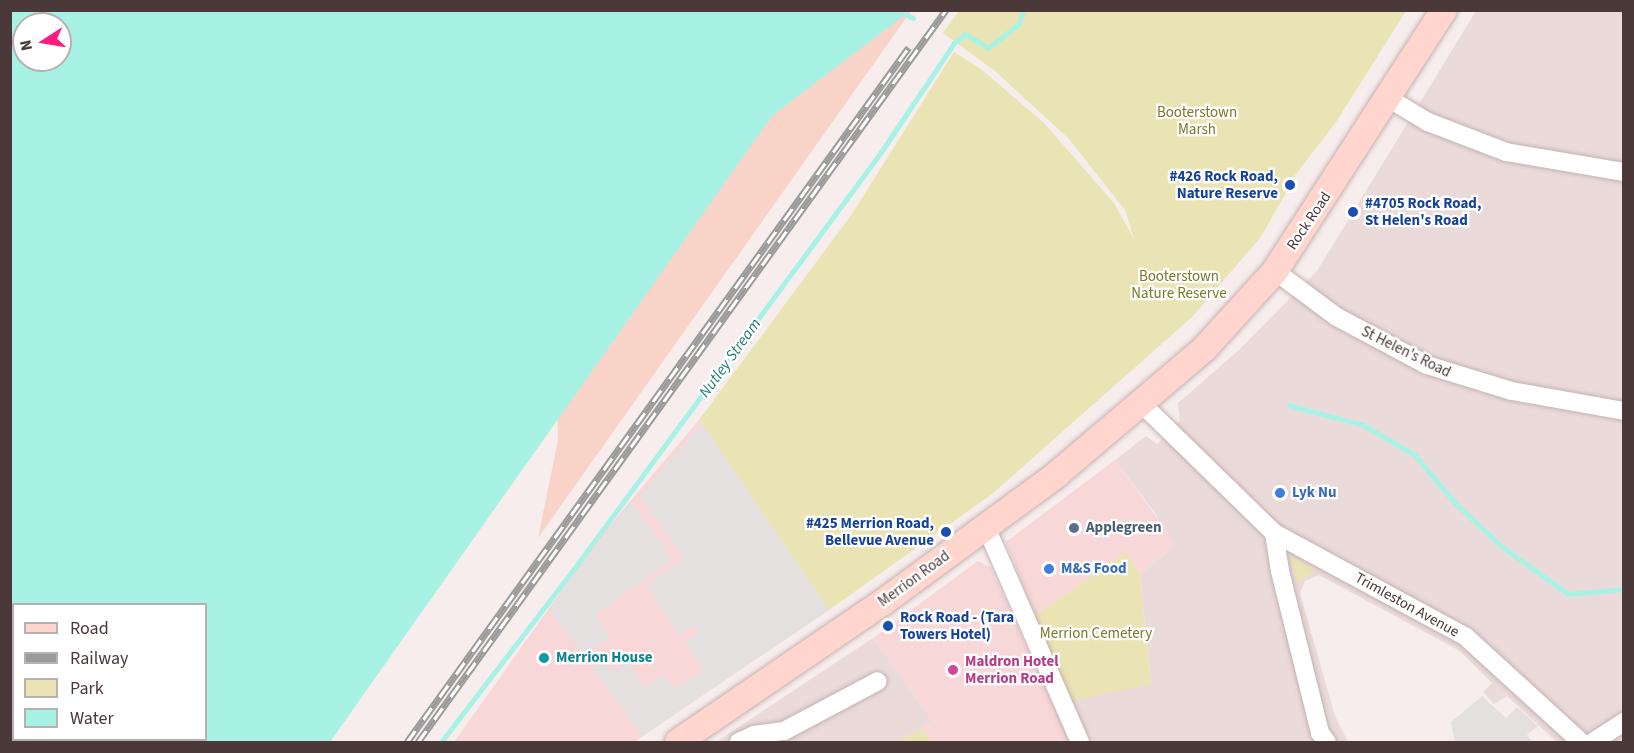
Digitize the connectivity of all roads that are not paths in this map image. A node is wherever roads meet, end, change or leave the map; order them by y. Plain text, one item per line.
1 (1444, 10) edge
2 (1388, 98) junction
3 (1623, 172) edge
4 (1275, 271) junction
5 (1142, 404) junction
6 (1623, 411) edge
7 (986, 526) junction
8 (1274, 533) junction
9 (878, 681) dead end
10 (1623, 722) edge
11 (678, 742) edge
12 (740, 742) edge
13 (1080, 742) edge
14 (1327, 742) edge
15 (1581, 742) edge
16 (1593, 742) edge

1 - 2 main road, Rock Road
2 - 3 street
2 - 4 main road, Rock Road
4 - 5 main road, Rock Road
4 - 6 street, St Helen's Road
5 - 7 main road, Merrion Road
5 - 8 street, Trimleston Avenue
7 - 11 main road, Merrion Road
7 - 13 street
8 - 14 street
8 - 15 street, Trimleston Avenue
9 - 12 street
10 - 16 street

